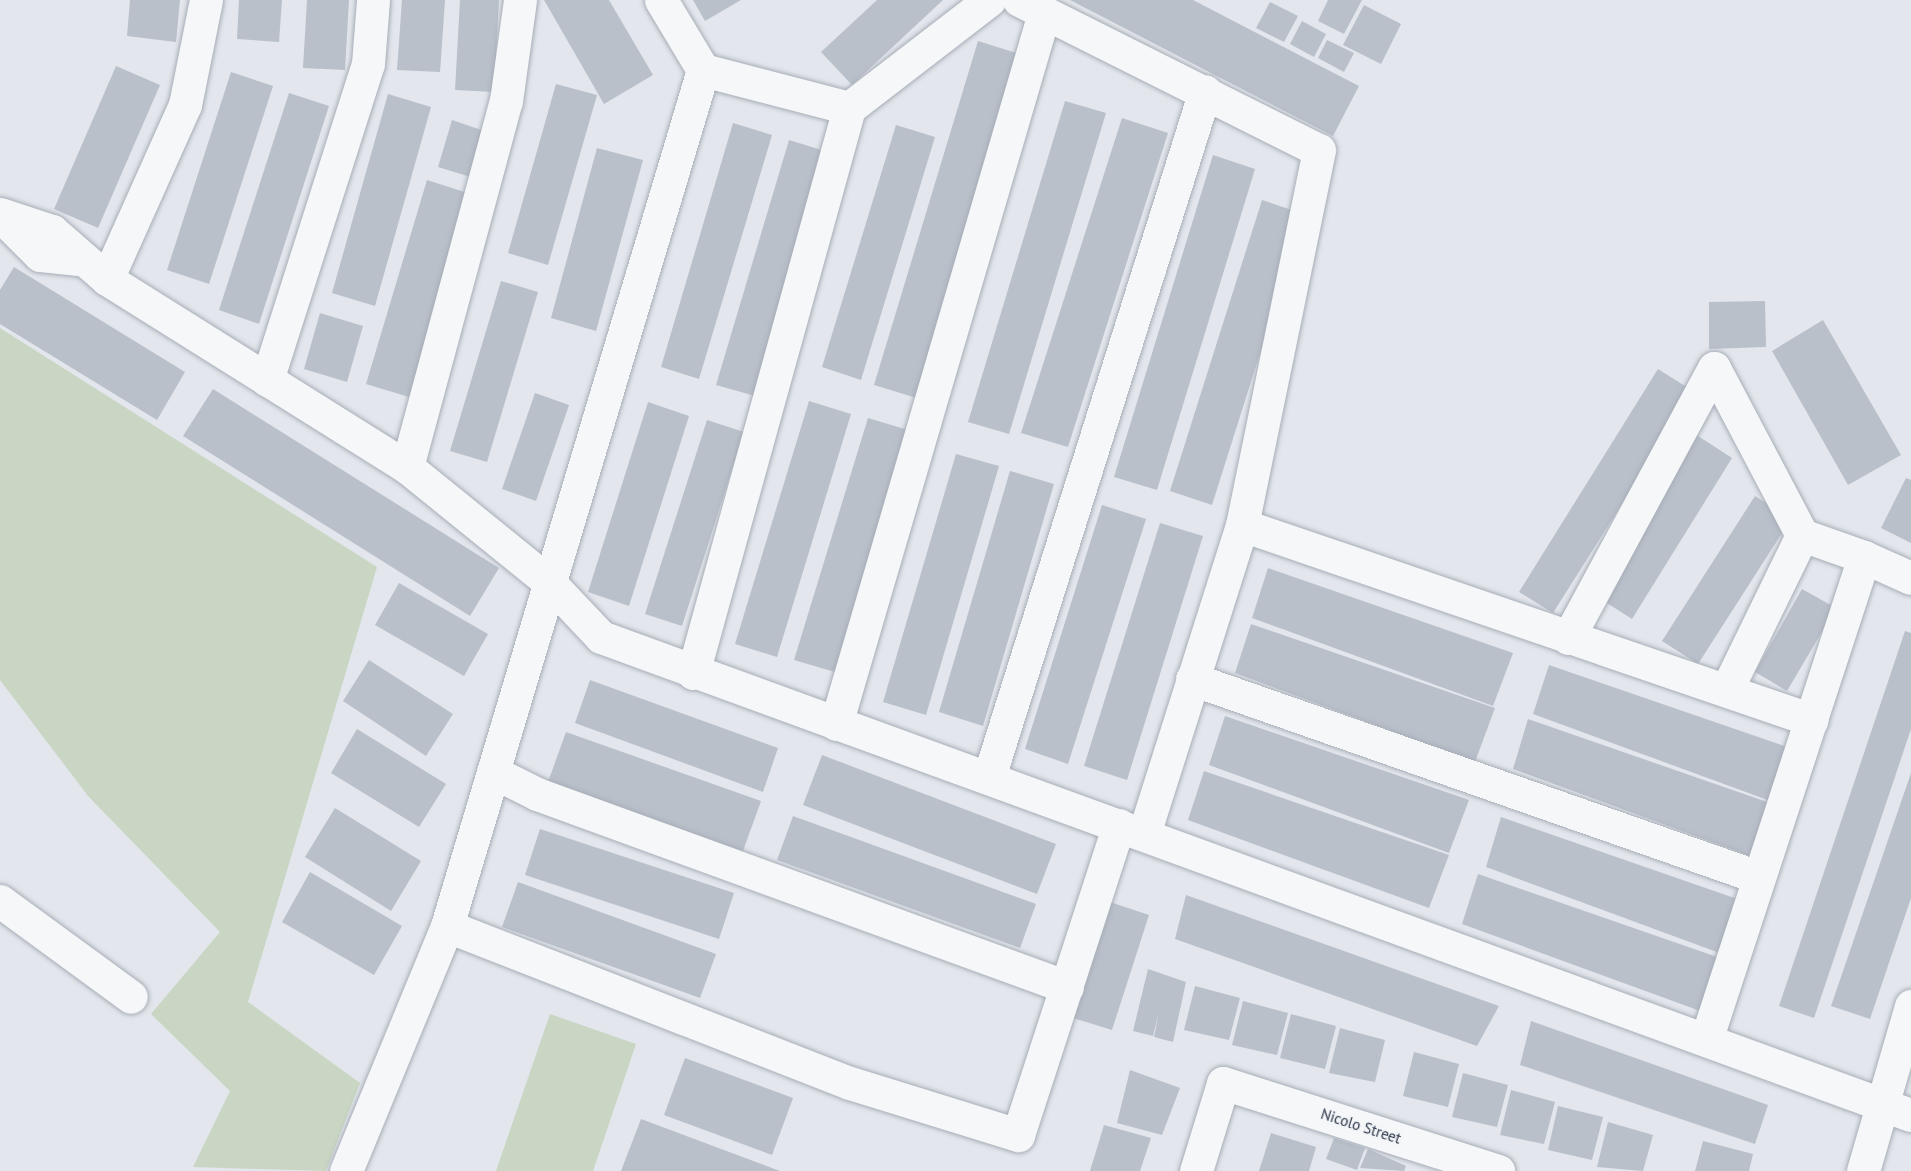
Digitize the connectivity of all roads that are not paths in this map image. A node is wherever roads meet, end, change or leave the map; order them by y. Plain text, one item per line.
1 (206, 0) edge
2 (373, 0) edge
3 (520, 0) edge
4 (661, 0) edge
5 (989, 0) edge
6 (1032, 7) edge
7 (703, 70) junction
8 (1206, 91) junction
9 (849, 108) junction
10 (0, 214) edge
11 (107, 279) junction
12 (267, 380) junction
13 (407, 467) junction
14 (1242, 525) junction
15 (1802, 535) junction
16 (1864, 557) junction
17 (1911, 578) edge
18 (549, 581) junction
19 (1568, 638) junction
20 (693, 673) junction
21 (1192, 679) junction
22 (1727, 689) junction
23 (1812, 720) junction
24 (836, 724) junction
25 (493, 772) junction
26 (989, 777) junction
27 (1132, 829) junction
28 (1758, 877) junction
29 (0, 901) edge
30 (447, 926) junction
31 (1067, 987) junction
32 (131, 997) dead end
33 (1911, 1006) edge
34 (1706, 1040) junction
35 (1899, 1110) edge
36 (1432, 1160) edge
37 (346, 1171) edge
38 (1196, 1171) edge
39 (1498, 1171) edge
40 (1863, 1171) edge

1 - 11 street
2 - 12 street
3 - 13 street
4 - 7 street
5 - 9 street
6 - 8 street
6 - 24 street
7 - 9 street
7 - 18 street
8 - 14 street
8 - 26 street
9 - 20 street
10 - 11 street
11 - 12 street
12 - 13 street
13 - 18 street
14 - 19 street
14 - 21 street
15 - 16 street
15 - 19 street
15 - 22 street
16 - 17 street
16 - 23 street
18 - 20 street
18 - 25 street
19 - 22 street
20 - 24 street
21 - 27 street
21 - 28 street
22 - 23 street
23 - 28 street
24 - 26 street
25 - 30 street
25 - 31 street
26 - 27 street
27 - 31 street
27 - 34 street
28 - 34 street
29 - 32 street
30 - 31 street
30 - 37 street
33 - 35 street
34 - 35 street
35 - 40 street
36 - 38 street, Nicolo Street
36 - 39 street, Nicolo Street

